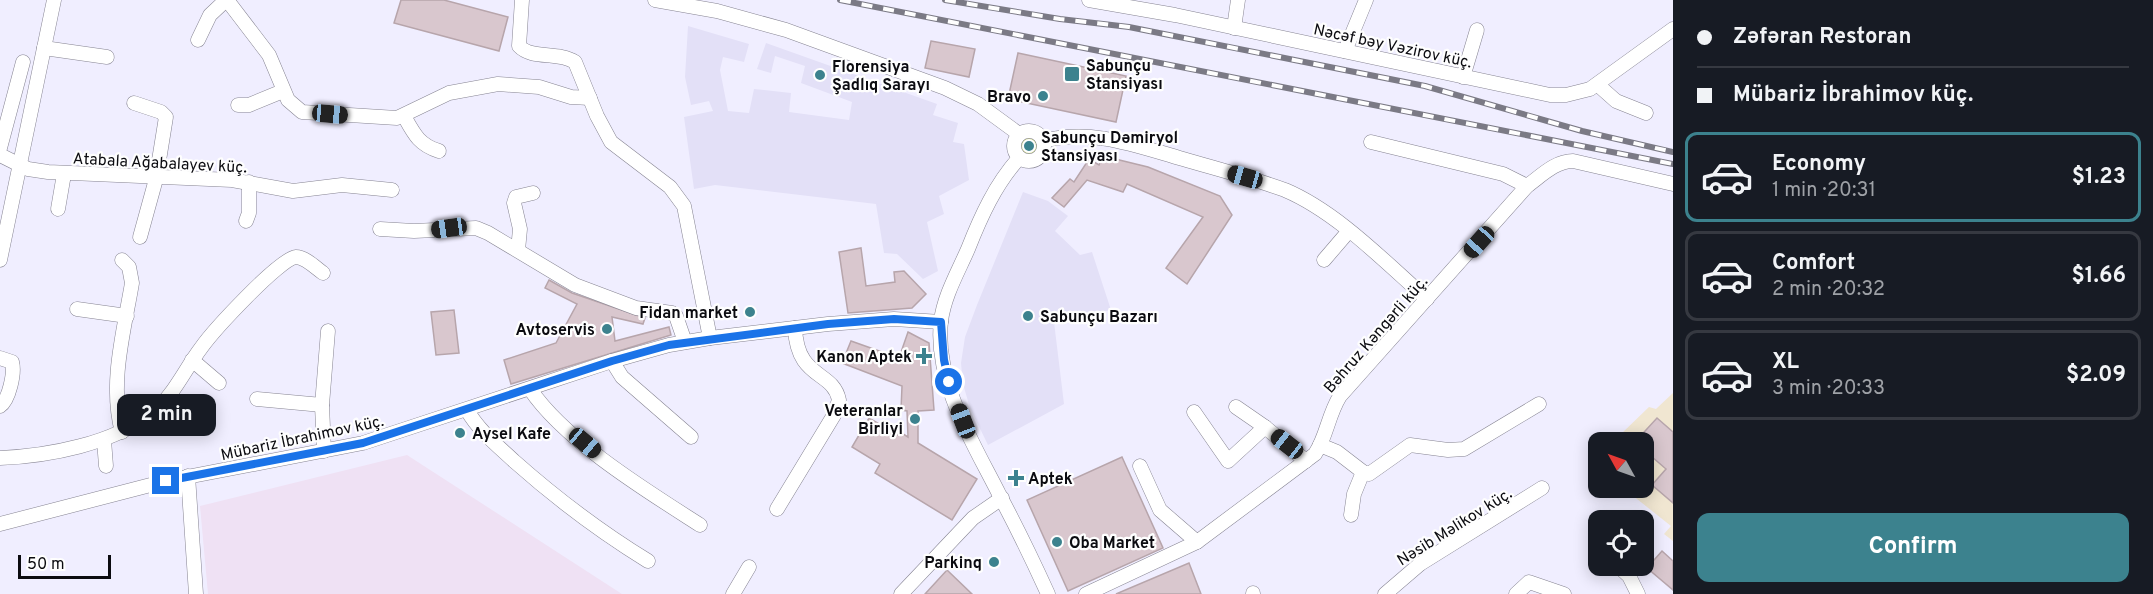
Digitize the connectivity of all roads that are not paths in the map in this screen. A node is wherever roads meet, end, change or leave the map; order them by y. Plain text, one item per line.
1 (54, 0) edge
2 (227, 0) edge
3 (522, 0) edge
4 (655, 0) edge
5 (1089, 0) edge
6 (1238, 0) edge
7 (1366, 0) edge
8 (1127, 3) edge
9 (1234, 28) junction
10 (1477, 30) dead end
11 (1672, 31) edge
12 (198, 40) dead end
13 (44, 48) junction
14 (1345, 51) junction
15 (107, 57) dead end
16 (23, 62) dead end
17 (1463, 77) junction
18 (1598, 84) junction
19 (283, 91) junction
20 (590, 98) junction
21 (134, 103) dead end
22 (238, 105) dead end
23 (1646, 114) dead end
24 (404, 116) junction
25 (1019, 134) junction
26 (1, 141) edge
27 (1043, 141) junction
28 (1371, 142) dead end
29 (439, 151) dead end
30 (0, 155) edge
31 (1018, 158) junction
32 (18, 165) junction
33 (64, 174) junction
34 (156, 179) junction
35 (249, 182) junction
36 (1673, 184) edge
37 (1527, 186) junction
38 (392, 190) dead end
39 (533, 193) dead end
40 (58, 209) dead end
41 (246, 221) dead end
42 (380, 229) dead end
43 (1348, 232) junction
44 (140, 237) dead end
45 (518, 250) junction
46 (0, 260) edge
47 (122, 260) dead end
48 (1324, 260) dead end
49 (323, 273) dead end
50 (1427, 299) junction
51 (77, 309) dead end
52 (127, 316) junction
53 (941, 322) junction
54 (795, 328) junction
55 (328, 331) dead end
56 (710, 338) junction
57 (685, 342) junction
58 (0, 358) edge
59 (192, 360) junction
60 (612, 361) junction
61 (219, 383) dead end
62 (531, 389) junction
63 (257, 399) dead end
64 (1539, 404) dead end
65 (322, 405) junction
66 (0, 406) edge
67 (1236, 407) dead end
68 (467, 410) junction
69 (1194, 412) dead end
70 (1265, 427) junction
71 (122, 432) junction
72 (691, 437) dead end
73 (104, 440) junction
74 (1320, 446) junction
75 (324, 451) junction
76 (0, 458) edge
77 (1306, 461) junction
78 (1140, 465) dead end
79 (106, 466) dead end
80 (1363, 472) junction
81 (188, 476) junction
82 (1542, 488) dead end
83 (1002, 498) junction
84 (777, 509) dead end
85 (1351, 515) dead end
86 (0, 524) edge
87 (700, 525) dead end
88 (1197, 542) junction
89 (648, 561) dead end
90 (749, 567) dead end
91 (1629, 576) edge
92 (196, 594) edge
93 (733, 594) edge
94 (901, 594) edge
95 (1048, 594) edge
96 (1086, 594) edge
97 (1385, 594) edge
98 (1516, 594) edge
99 (1564, 594) edge
100 (1638, 594) edge

1 - 13 street
2 - 12 street
2 - 19 street
3 - 20 street
4 - 25 street
5 - 8 street, Nəcəf bəy Vəzirov küç.
6 - 9 street
7 - 14 street
8 - 9 street, Nəcəf bəy Vəzirov küç.
9 - 14 street, Nəcəf bəy Vəzirov küç.
10 - 17 street
11 - 18 street, Nəcəf bəy Vəzirov küç.
13 - 15 street
13 - 32 street
14 - 17 street, Nəcəf bəy Vəzirov küç.
16 - 26 street
17 - 18 street, Nəcəf bəy Vəzirov küç.
18 - 23 street
19 - 22 street
19 - 24 street
20 - 24 street
20 - 56 street
21 - 34 street
24 - 29 street
25 - 27 street
25 - 31 street
27 - 31 street
27 - 43 street
28 - 37 street
30 - 32 street, Atabala Ağabalayev küç.
31 - 53 street
32 - 33 street, Atabala Ağabalayev küç.
32 - 46 street
33 - 34 street, Atabala Ağabalayev küç.
33 - 40 street
34 - 35 street, Atabala Ağabalayev küç.
34 - 44 street
35 - 38 street, Atabala Ağabalayev küç.
35 - 41 street
36 - 37 street, Bəhruz Kəngərli küç.
37 - 50 street, Bəhruz Kəngərli küç.
39 - 45 street
42 - 45 street
43 - 48 street
43 - 50 street
45 - 57 street
47 - 52 street
49 - 59 street
50 - 74 street, Bəhruz Kəngərli küç.
51 - 52 street
52 - 71 street
53 - 54 street, Mübariz İbrahimov küç.
53 - 83 street
54 - 56 street, Mübariz İbrahimov küç.
54 - 84 street
55 - 65 street
56 - 57 street, Mübariz İbrahimov küç.
57 - 60 street, Mübariz İbrahimov küç.
58 - 66 street
59 - 61 street
59 - 71 street
60 - 62 street, Mübariz İbrahimov küç.
60 - 72 street
62 - 68 street, Mübariz İbrahimov küç.
62 - 87 street
63 - 65 street
64 - 80 street
65 - 75 street
67 - 70 street
68 - 75 street, Mübariz İbrahimov küç.
68 - 89 street
69 - 70 street
70 - 77 street
71 - 73 street
73 - 76 street
73 - 79 street
74 - 77 street, Bəhruz Kəngərli küç.
74 - 80 street
75 - 81 street, Mübariz İbrahimov küç.
77 - 88 street, Bəhruz Kəngərli küç.
78 - 88 street
80 - 85 street
81 - 86 street, Mübariz İbrahimov küç.
81 - 92 street
82 - 97 street, Nəsib Məlikov küç.
83 - 94 street
83 - 95 street
88 - 96 street, Bəhruz Kəngərli küç.
90 - 93 street
91 - 100 street
98 - 99 street

